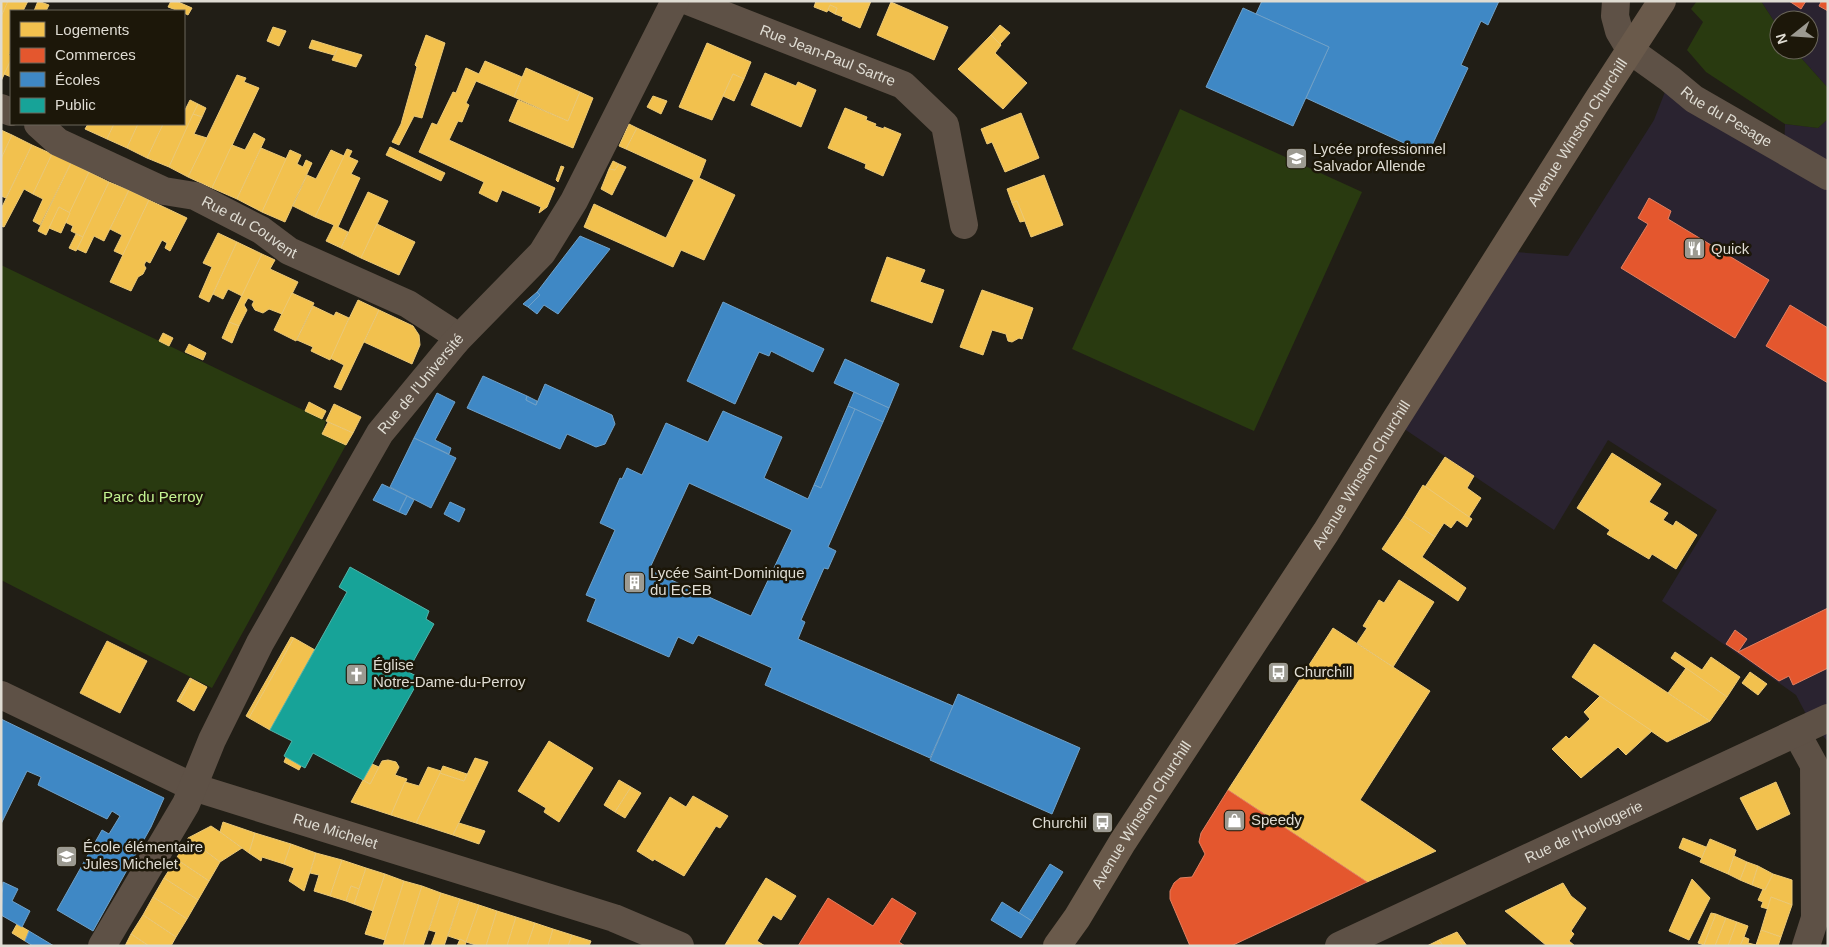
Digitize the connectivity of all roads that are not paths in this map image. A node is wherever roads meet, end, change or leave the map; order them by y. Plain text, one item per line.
1 (675, 1) edge
2 (688, 1) edge
3 (1616, 1) edge
4 (1662, 1) edge
5 (1631, 51) junction
6 (39, 125) edge
7 (1828, 176) edge
8 (964, 225) dead end
9 (456, 341) junction
10 (1314, 550) junction
11 (1, 695) edge
12 (1828, 718) edge
13 (1797, 734) junction
14 (193, 788) junction
15 (102, 946) edge
16 (680, 946) edge
17 (1037, 946) edge
18 (1057, 946) edge
19 (1338, 946) edge
20 (1806, 946) edge

1 - 9 street, Rue de l'Université
2 - 8 street, Rue Jean-Paul Sartre
3 - 5 street
4 - 5 main road, Avenue Winston Churchill
5 - 7 street, Rue du Pesage
5 - 10 main road, Avenue Winston Churchill
6 - 9 street, Rue du Couvent
9 - 14 street, Rue de l'Université
10 - 17 main road
10 - 18 main road, Avenue Winston Churchill
11 - 14 street, Rue Michelet
12 - 13 street, Rue de l'Horlogerie
13 - 19 street, Rue de l'Horlogerie
13 - 20 street
14 - 15 street, Rue de l'Université
14 - 16 street, Rue Michelet

